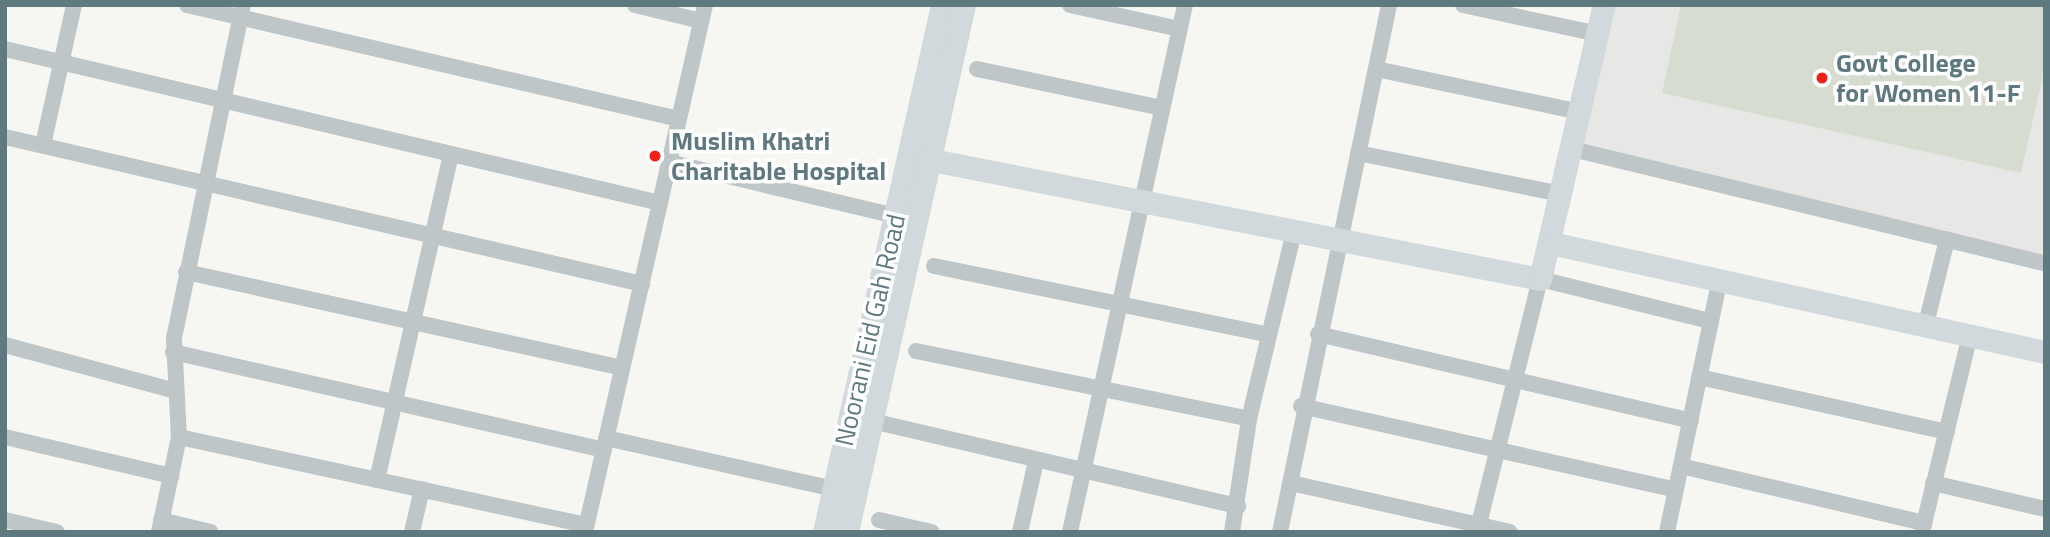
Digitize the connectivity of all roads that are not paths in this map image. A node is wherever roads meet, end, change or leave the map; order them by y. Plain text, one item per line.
1 (74, 5) edge
2 (187, 5) edge
3 (635, 5) edge
4 (942, 5) edge
5 (964, 5) edge
6 (1070, 5) edge
7 (1185, 5) edge
8 (1389, 5) edge
9 (1463, 5) edge
10 (1604, 5) edge
11 (242, 12) edge
12 (703, 13) edge
13 (1180, 29) junction
14 (1598, 34) junction
15 (5, 49) edge
16 (61, 62) junction
17 (977, 69) dead end
18 (1376, 69) junction
19 (221, 100) junction
20 (1162, 108) junction
21 (1580, 112) junction
22 (679, 120) junction
23 (5, 137) edge
24 (43, 145) junction
25 (1572, 149) junction
26 (1358, 153) junction
27 (451, 154) junction
28 (920, 157) junction
29 (669, 162) junction
30 (202, 180) junction
31 (1562, 194) junction
32 (1142, 201) junction
33 (660, 203) junction
34 (895, 216) junction
35 (1294, 232) junction
36 (431, 234) junction
37 (1947, 240) junction
38 (1339, 242) junction
39 (1551, 243) junction
40 (2045, 263) edge
41 (934, 266) dead end
42 (186, 272) junction
43 (1720, 278) junction
44 (1540, 279) junction
45 (642, 284) junction
46 (1120, 304) junction
47 (1710, 321) junction
48 (413, 322) junction
49 (1926, 324) junction
50 (1318, 334) junction
51 (1269, 335) junction
52 (1970, 335) junction
53 (5, 345) edge
54 (916, 351) dead end
55 (173, 352) junction
56 (2045, 352) edge
57 (622, 368) junction
58 (1699, 377) junction
59 (1517, 380) junction
60 (1101, 389) junction
61 (172, 390) junction
62 (396, 402) junction
63 (1301, 406) junction
64 (1249, 419) junction
65 (872, 421) junction
66 (1691, 421) junction
67 (1947, 432) junction
68 (5, 437) edge
69 (179, 438) junction
70 (605, 444) junction
71 (1499, 451) junction
72 (1037, 461) junction
73 (1681, 466) junction
74 (1083, 472) junction
75 (171, 476) junction
76 (377, 480) junction
77 (1933, 482) junction
78 (1290, 483) junction
79 (422, 489) junction
80 (834, 489) junction
81 (1676, 490) junction
82 (1238, 506) junction
83 (2045, 509) edge
84 (5, 520) edge
85 (879, 520) dead end
86 (160, 526) edge
87 (1923, 527) edge
88 (586, 528) edge
89 (1478, 529) edge
90 (57, 532) edge
91 (211, 532) edge
92 (412, 532) edge
93 (824, 532) edge
94 (847, 532) edge
95 (932, 532) edge
96 (1020, 532) edge
97 (1070, 532) edge
98 (1232, 532) edge
99 (1280, 532) edge
100 (1510, 532) edge
101 (1667, 532) edge

1 - 16 street
2 - 11 street
3 - 12 street
4 - 28 street, Noorani Eid Gah Road
5 - 28 street, Noorani Eid Gah Road
6 - 13 street
7 - 13 street
8 - 18 street
9 - 14 street
10 - 14 street
11 - 19 street
11 - 22 street
12 - 22 street
13 - 20 street
14 - 21 street
15 - 16 street
16 - 19 street
16 - 24 street
17 - 20 street
18 - 21 street
18 - 26 street
19 - 27 street
19 - 30 street
20 - 32 street
21 - 25 street
22 - 29 street
23 - 24 street
24 - 30 street
25 - 31 street
25 - 37 street
26 - 31 street
26 - 38 street
27 - 33 street
27 - 36 street
28 - 32 street
28 - 34 street, Noorani Eid Gah Road
28 - 65 street, Noorani Eid Gah Road
29 - 33 street
29 - 34 street
30 - 36 street
30 - 42 street
31 - 39 street
32 - 35 street
32 - 46 street
33 - 45 street
34 - 80 street, Noorani Eid Gah Road
35 - 38 street
35 - 51 street
36 - 45 street
36 - 48 street
37 - 40 street
37 - 49 street
38 - 44 street
38 - 50 street
39 - 43 street
39 - 44 street
41 - 46 street
42 - 48 street
42 - 55 street
43 - 47 street
43 - 49 street
44 - 47 street
44 - 59 street
45 - 57 street
46 - 51 street
46 - 60 street
47 - 58 street
48 - 57 street
48 - 62 street
49 - 52 street
50 - 59 street
50 - 63 street
51 - 64 street
52 - 56 street
52 - 67 street
53 - 61 street
54 - 60 street
55 - 61 street
55 - 62 street
57 - 70 street
58 - 66 street
58 - 67 street
59 - 66 street
59 - 71 street
60 - 64 street
60 - 74 street
61 - 69 street
62 - 70 street
62 - 76 street
63 - 71 street
63 - 78 street
64 - 82 street
65 - 72 street
65 - 94 street, Noorani Eid Gah Road
66 - 73 street
67 - 77 street
68 - 75 street
69 - 75 street
69 - 76 street
70 - 80 street
70 - 88 street
71 - 81 street
71 - 89 street
72 - 74 street
72 - 96 street
73 - 81 street
73 - 87 street
74 - 82 street
74 - 97 street
75 - 86 street
76 - 79 street
77 - 83 street
77 - 87 street
78 - 89 street
78 - 99 street
79 - 88 street
79 - 92 street
80 - 93 street, Noorani Eid Gah Road
81 - 101 street
82 - 98 street
84 - 90 street
85 - 95 street
86 - 91 street
89 - 100 street

